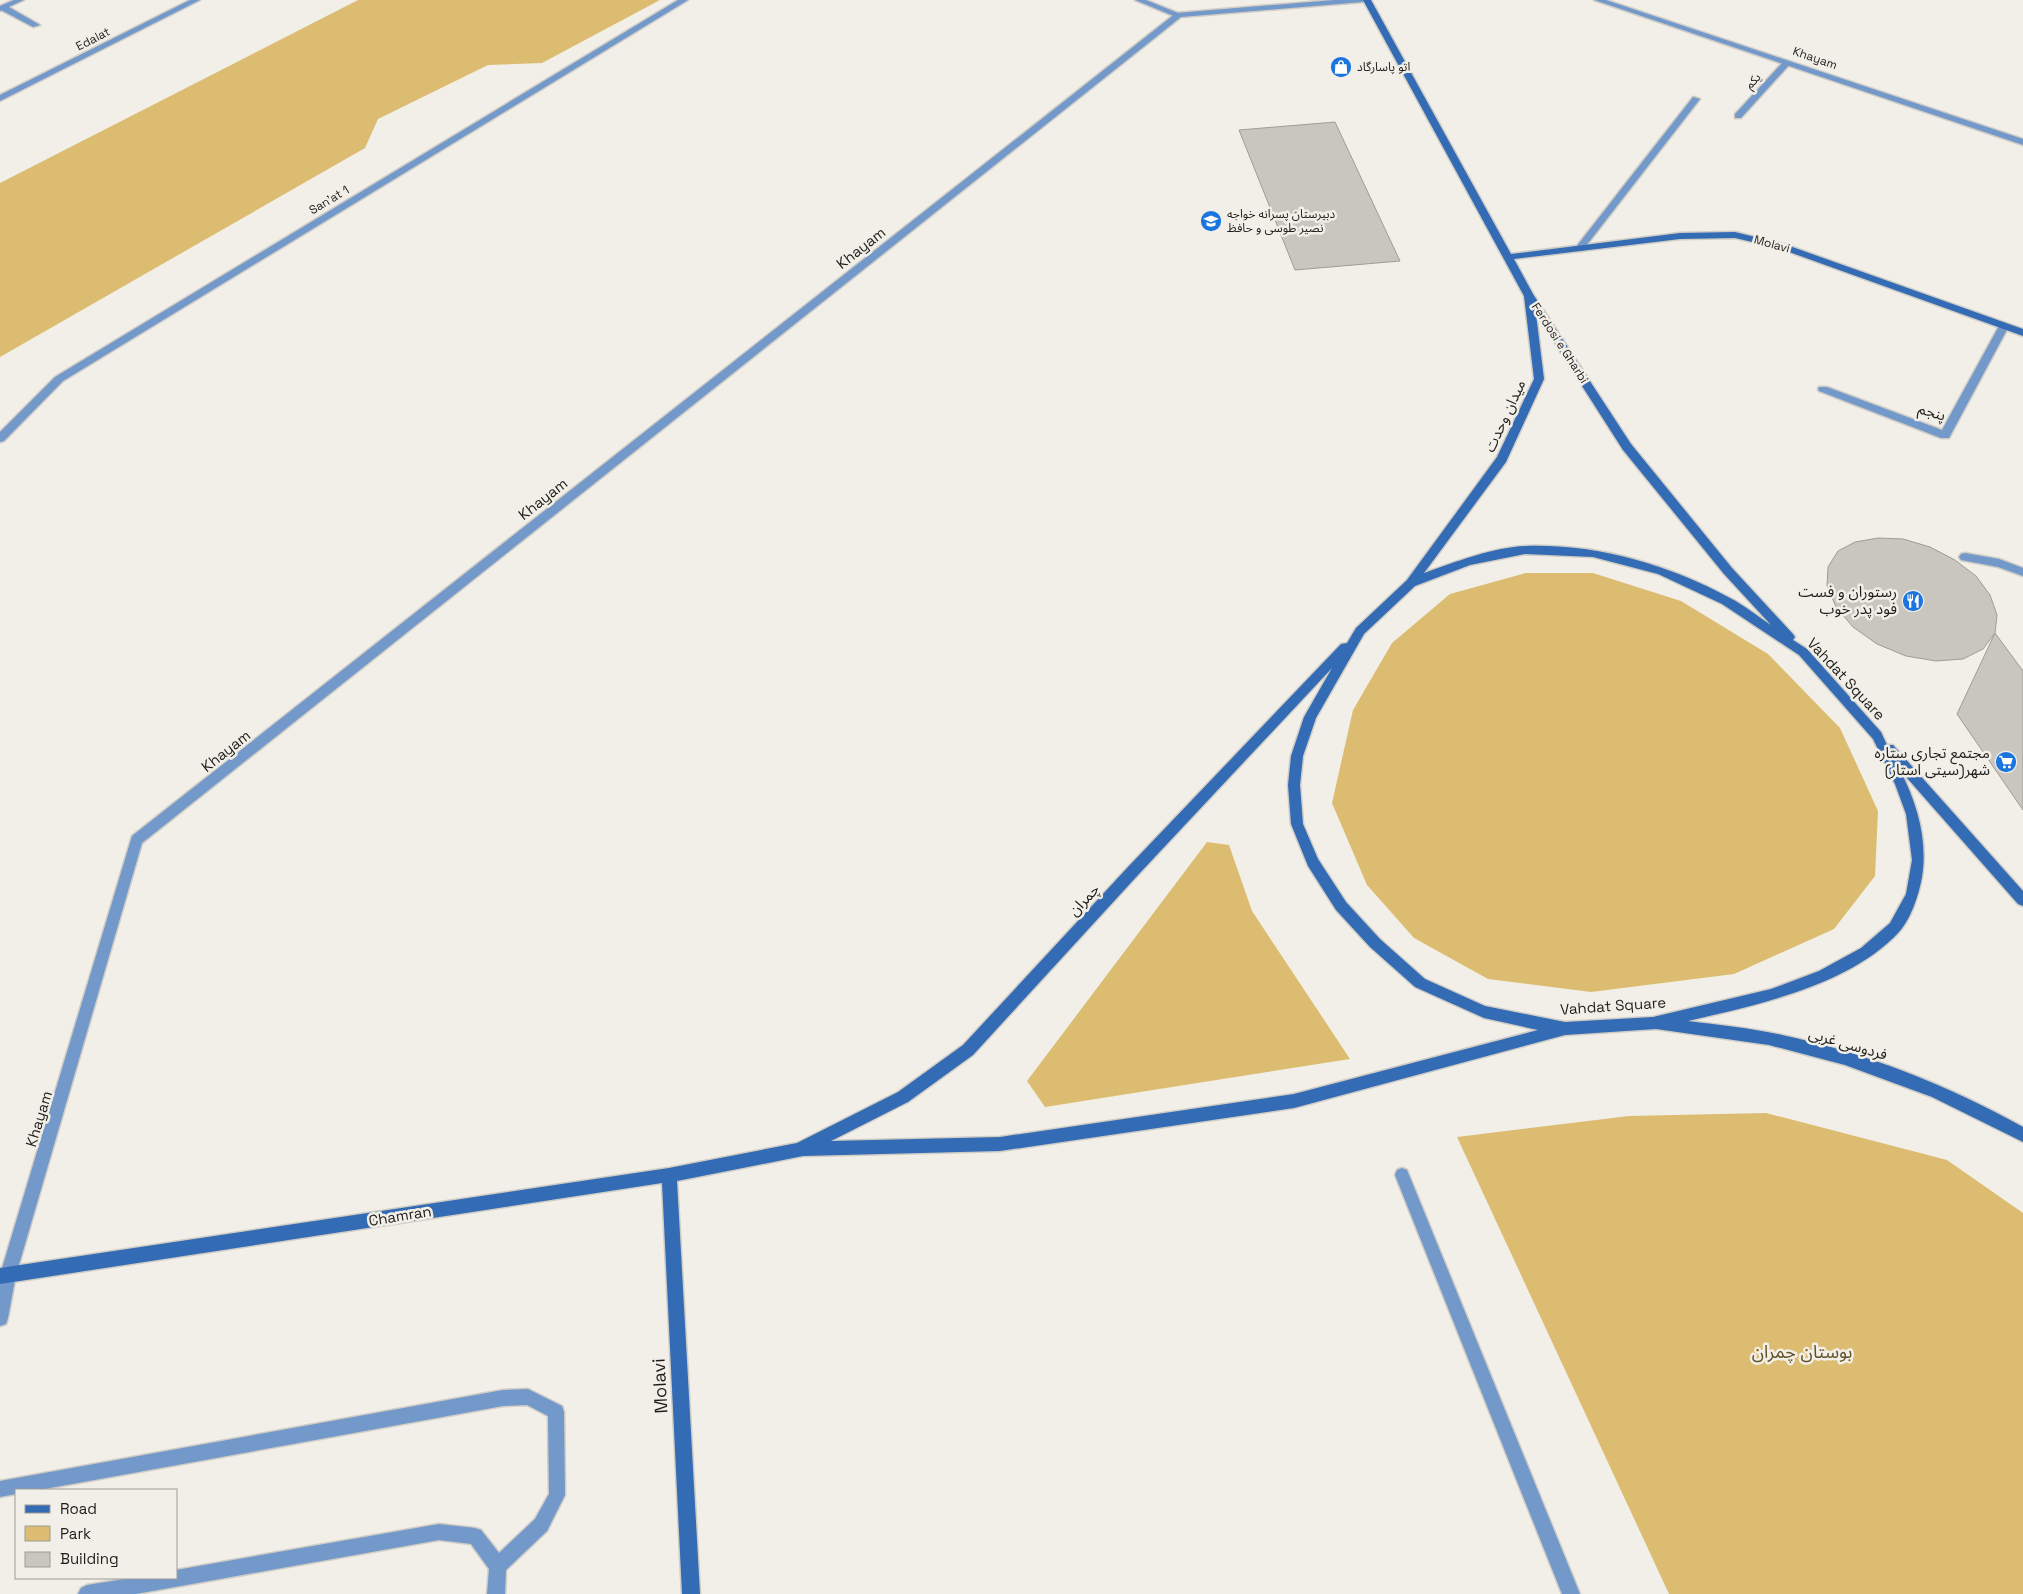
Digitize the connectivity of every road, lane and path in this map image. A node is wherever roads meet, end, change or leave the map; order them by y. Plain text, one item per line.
1 (20, 0) edge
2 (196, 0) edge
3 (684, 0) edge
4 (1138, 0) edge
5 (1365, 0) edge
6 (1598, 0) edge
7 (1, 8) edge
8 (1179, 15) junction
9 (36, 25) dead end
10 (1787, 63) junction
11 (0, 98) edge
12 (1696, 99) dead end
13 (1738, 116) dead end
14 (2023, 142) edge
15 (1580, 249) junction
16 (1508, 257) junction
17 (1528, 294) junction
18 (2004, 326) junction
19 (2023, 333) edge
20 (1823, 388) dead end
21 (0, 438) edge
22 (1965, 557) dead end
23 (2023, 572) edge
24 (1411, 583) junction
25 (1360, 631) junction
26 (1803, 652) junction
27 (1877, 736) junction
28 (2023, 900) edge
29 (1653, 1023) junction
30 (1565, 1029) junction
31 (2023, 1135) edge
32 (799, 1150) junction
33 (669, 1175) junction
34 (1402, 1175) dead end
35 (4, 1276) edge
36 (0, 1318) edge
37 (0, 1489) edge
38 (498, 1566) junction
39 (178, 1578) edge
40 (172, 1579) edge
41 (87, 1594) edge
42 (496, 1594) edge
43 (691, 1594) edge
44 (1571, 1594) edge

1 - 7 street
2 - 11 street, Edalat
3 - 21 street, San'at 1
4 - 8 street
5 - 8 street
5 - 16 main road, Ferdosi e Gharbi
6 - 10 street, Khayam
7 - 9 street
8 - 35 street, Khayam
10 - 13 street, یکم
10 - 14 street, Khayam
12 - 15 street
15 - 16 main road, Molavi
15 - 18 main road, Molavi
16 - 17 main road, Ferdosi e Gharbi
17 - 24 main road, میدان وحدت
17 - 26 main road, Ferdosi e Gharbi
18 - 19 main road, Molavi
18 - 20 street, پنجم
22 - 23 street
24 - 25 main road, Vahdat Square
24 - 26 main road, Vahdat Square
25 - 30 main road, Vahdat Square
25 - 32 main road, چمران
26 - 27 main road, Vahdat Square
27 - 28 main road
27 - 29 main road, Vahdat Square
29 - 30 main road, Vahdat Square
29 - 31 main road, فردوسی غربی
30 - 32 main road
32 - 33 main road, Chamran
33 - 35 main road, Chamran
33 - 43 main road, Molavi
34 - 44 street
35 - 36 street, Khayam
37 - 38 street
38 - 39 street
38 - 42 street
40 - 41 street

